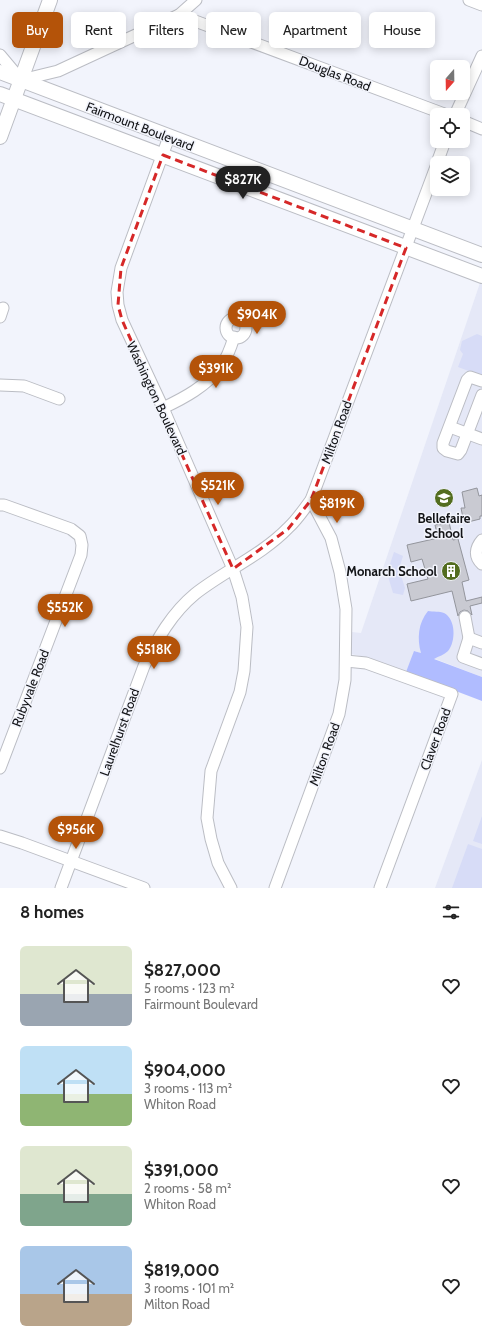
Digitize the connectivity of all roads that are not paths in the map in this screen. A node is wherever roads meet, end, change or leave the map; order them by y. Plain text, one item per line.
1 (50, 0) edge
2 (196, 0) edge
3 (469, 0) edge
4 (482, 5) edge
5 (182, 12) edge
6 (198, 22) edge
7 (134, 36) edge
8 (0, 55) edge
9 (482, 56) edge
10 (0, 72) edge
11 (21, 80) junction
12 (0, 94) edge
13 (14, 99) junction
14 (458, 108) edge
15 (430, 109) edge
16 (470, 124) edge
17 (482, 129) edge
18 (0, 137) edge
19 (169, 137) junction
20 (163, 155) junction
21 (430, 181) edge
22 (412, 229) junction
23 (406, 248) junction
24 (482, 255) edge
25 (482, 276) edge
26 (234, 337) dead end
27 (482, 381) edge
28 (0, 385) edge
29 (482, 395) edge
30 (59, 400) dead end
31 (163, 408) junction
32 (450, 426) junction
33 (468, 434) junction
34 (482, 439) edge
35 (311, 500) junction
36 (0, 505) edge
37 (482, 540) edge
38 (482, 564) edge
39 (233, 569) junction
40 (464, 617) dead end
41 (470, 638) junction
42 (482, 643) edge
43 (346, 661) junction
44 (482, 664) edge
45 (0, 768) edge
46 (0, 836) edge
47 (71, 861) junction
48 (61, 888) edge
49 (144, 888) edge
50 (231, 888) edge
51 (275, 888) edge
52 (380, 888) edge

1 - 11 main road
2 - 5 street
3 - 4 street
6 - 15 street, Douglas Road
7 - 11 street
8 - 11 street
9 - 14 street
10 - 11 main road, Fairmount Boulevard
11 - 13 main road
11 - 19 main road, Fairmount Boulevard
12 - 13 main road, Fairmount Boulevard
13 - 18 main road
13 - 20 main road, Fairmount Boulevard
16 - 17 street
19 - 20 street, Washington Boulevard
19 - 22 main road, Fairmount Boulevard
20 - 23 main road, Fairmount Boulevard
20 - 31 street, Washington Boulevard
21 - 22 street, Milton Road
22 - 23 street, Milton Road
22 - 24 main road, Fairmount Boulevard
23 - 25 main road, Fairmount Boulevard
23 - 35 street, Milton Road
26 - 31 street
27 - 32 street
28 - 30 street
29 - 33 street
31 - 39 street, Washington Boulevard
32 - 33 street
32 - 33 street
33 - 34 street
35 - 39 street, Laurelhurst Road
35 - 43 street, Milton Road
36 - 45 street, Rubyvale Road
37 - 38 street
39 - 47 street, Laurelhurst Road
39 - 50 street, Washington Boulevard
40 - 41 street
41 - 42 street
41 - 44 street
43 - 51 street, Milton Road
43 - 52 street, Claver Road
46 - 47 street
47 - 48 street, Laurelhurst Road
47 - 49 street

